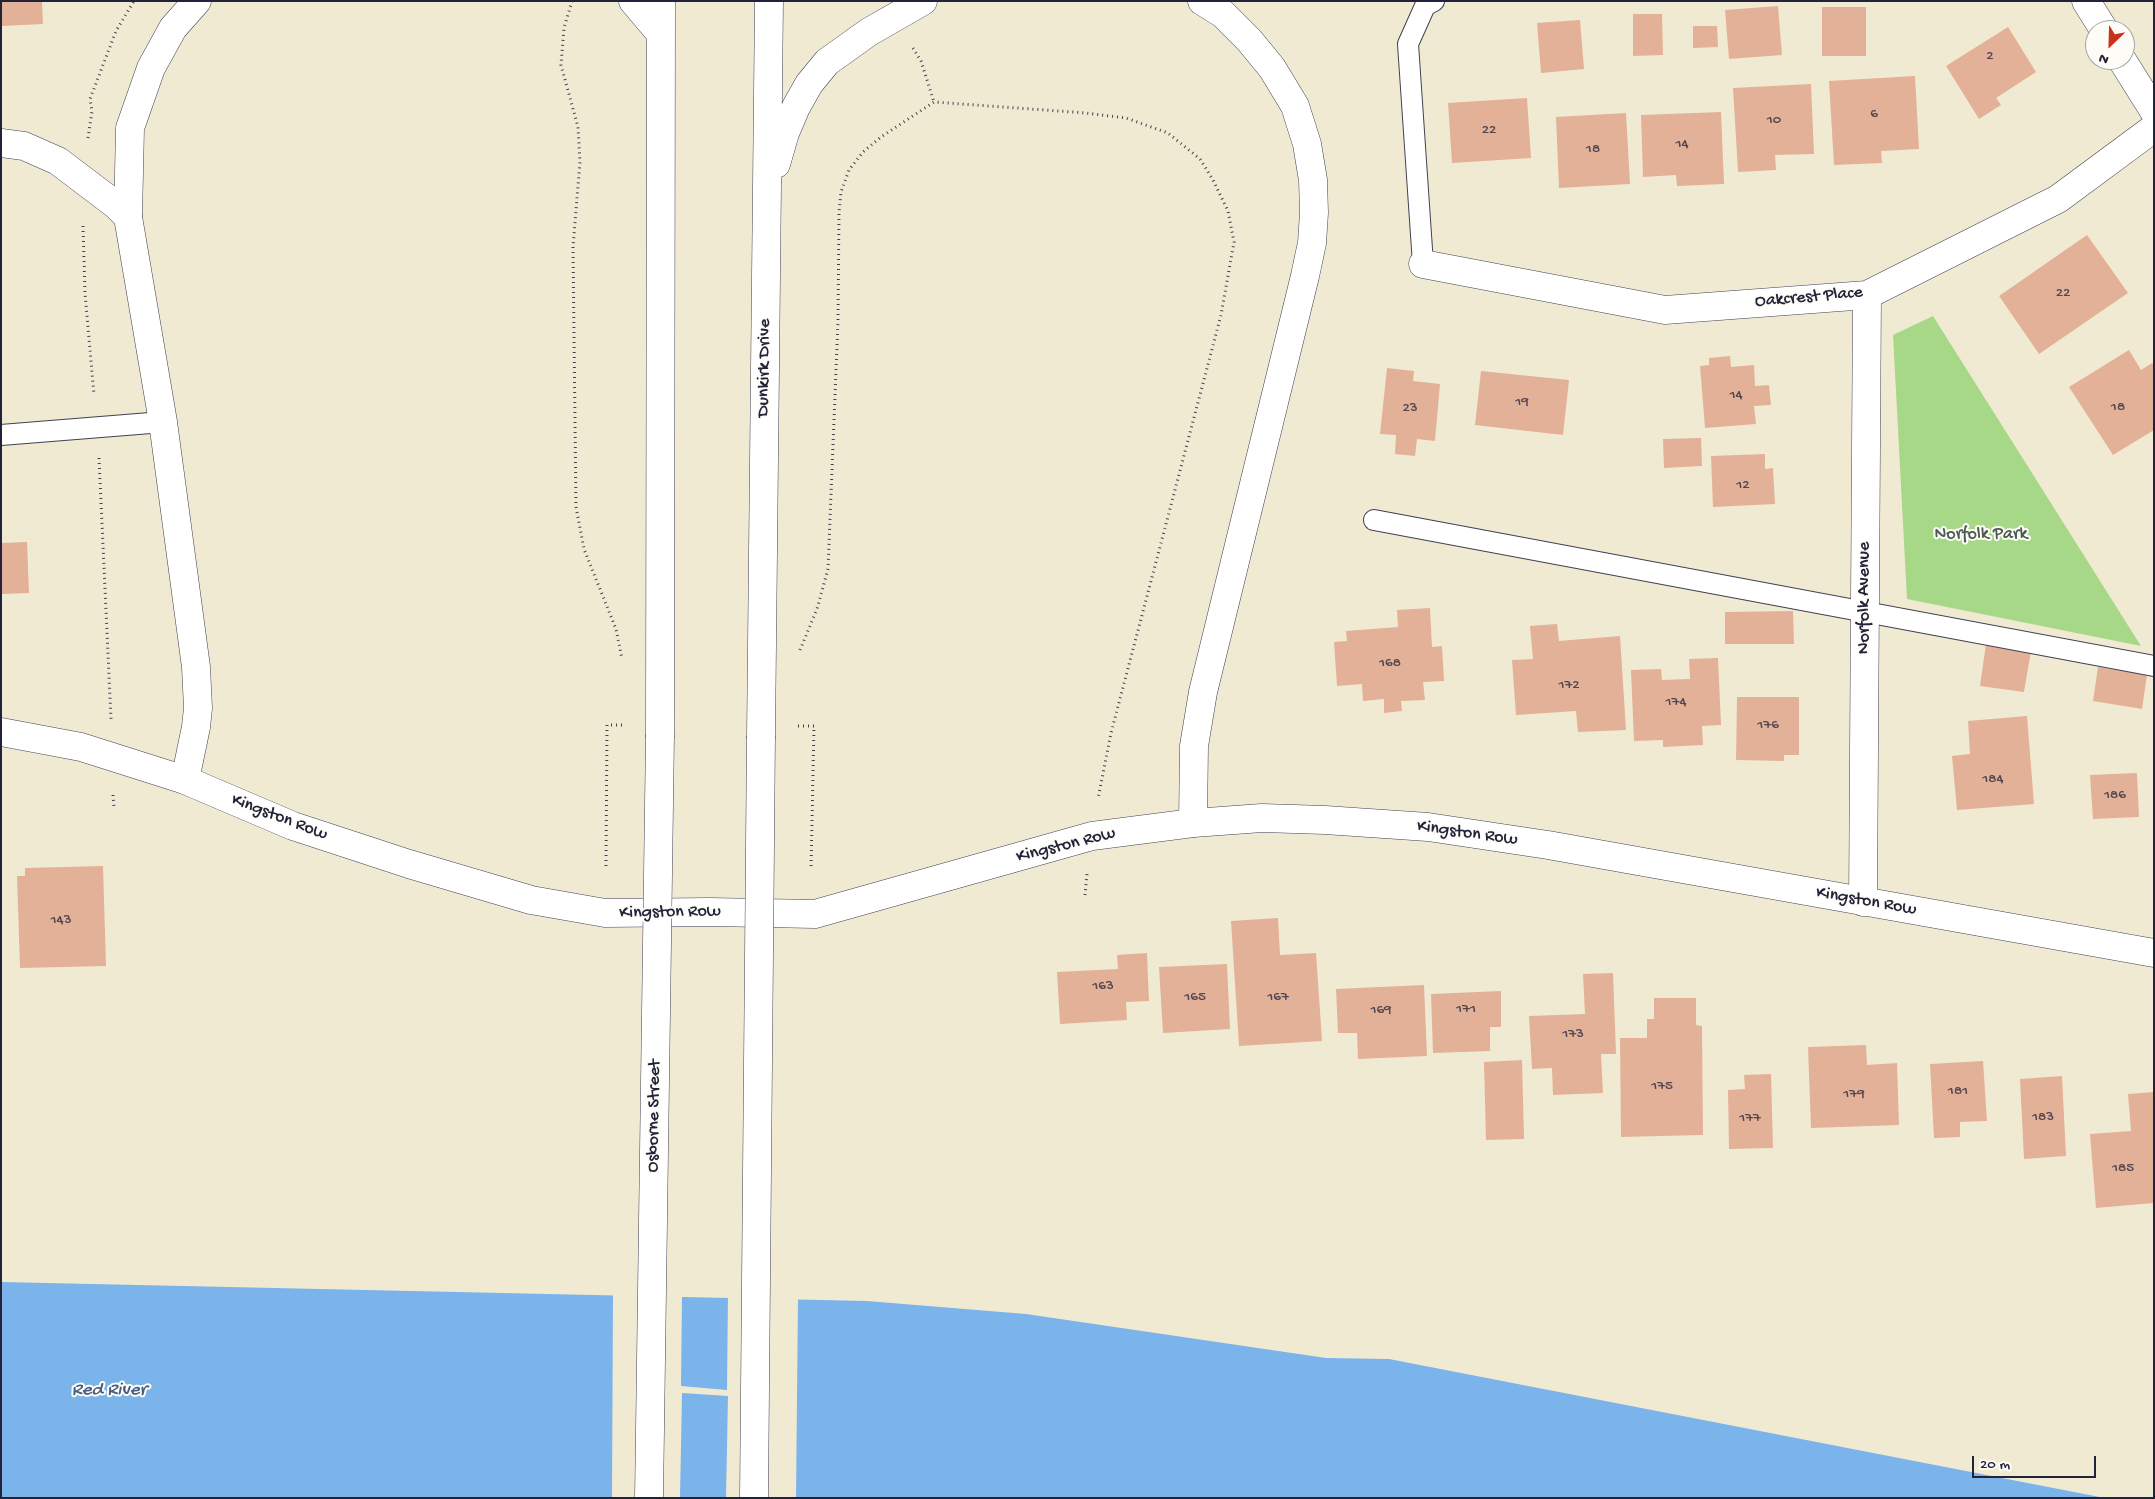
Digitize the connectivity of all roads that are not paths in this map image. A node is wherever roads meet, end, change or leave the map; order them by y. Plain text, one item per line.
1 (197, 1) edge
2 (633, 1) edge
3 (661, 1) edge
4 (769, 1) edge
5 (922, 1) edge
6 (1434, 1) edge
7 (2086, 1) edge
8 (1220, 5) edge
9 (2098, 20) edge
10 (660, 33) junction
11 (2128, 70) edge
12 (2154, 111) edge
13 (2154, 128) edge
14 (1, 143) edge
15 (767, 191) junction
16 (128, 217) junction
17 (1423, 264) joint
18 (1867, 294) junction
19 (163, 422) junction
20 (1, 435) edge
21 (1374, 520) dead end
22 (1865, 610) junction
23 (2154, 666) edge
24 (1, 732) edge
25 (185, 780) junction
26 (1193, 823) junction
27 (1863, 902) junction
28 (2154, 953) edge
29 (649, 1498) edge
30 (754, 1498) edge

1 - 16 main road
2 - 10 main road
3 - 10 main road
4 - 15 main road, Dunkirk Drive
5 - 15 main road
6 - 17 lane
7 - 9 main road
8 - 26 main road
10 - 29 main road, Osborne Street, bridge
11 - 12 main road
13 - 18 main road, Oakcrest Place
14 - 16 main road
15 - 30 main road, Dunkirk Drive, bridge
16 - 19 main road
17 - 18 main road, Oakcrest Place
18 - 22 main road, Norfolk Avenue
19 - 20 lane
19 - 25 main road
21 - 22 lane
22 - 23 lane
22 - 27 main road, Norfolk Avenue
24 - 25 main road, Kingston Row
25 - 26 main road, Kingston Row
26 - 27 main road, Kingston Row
27 - 28 main road, Kingston Row

